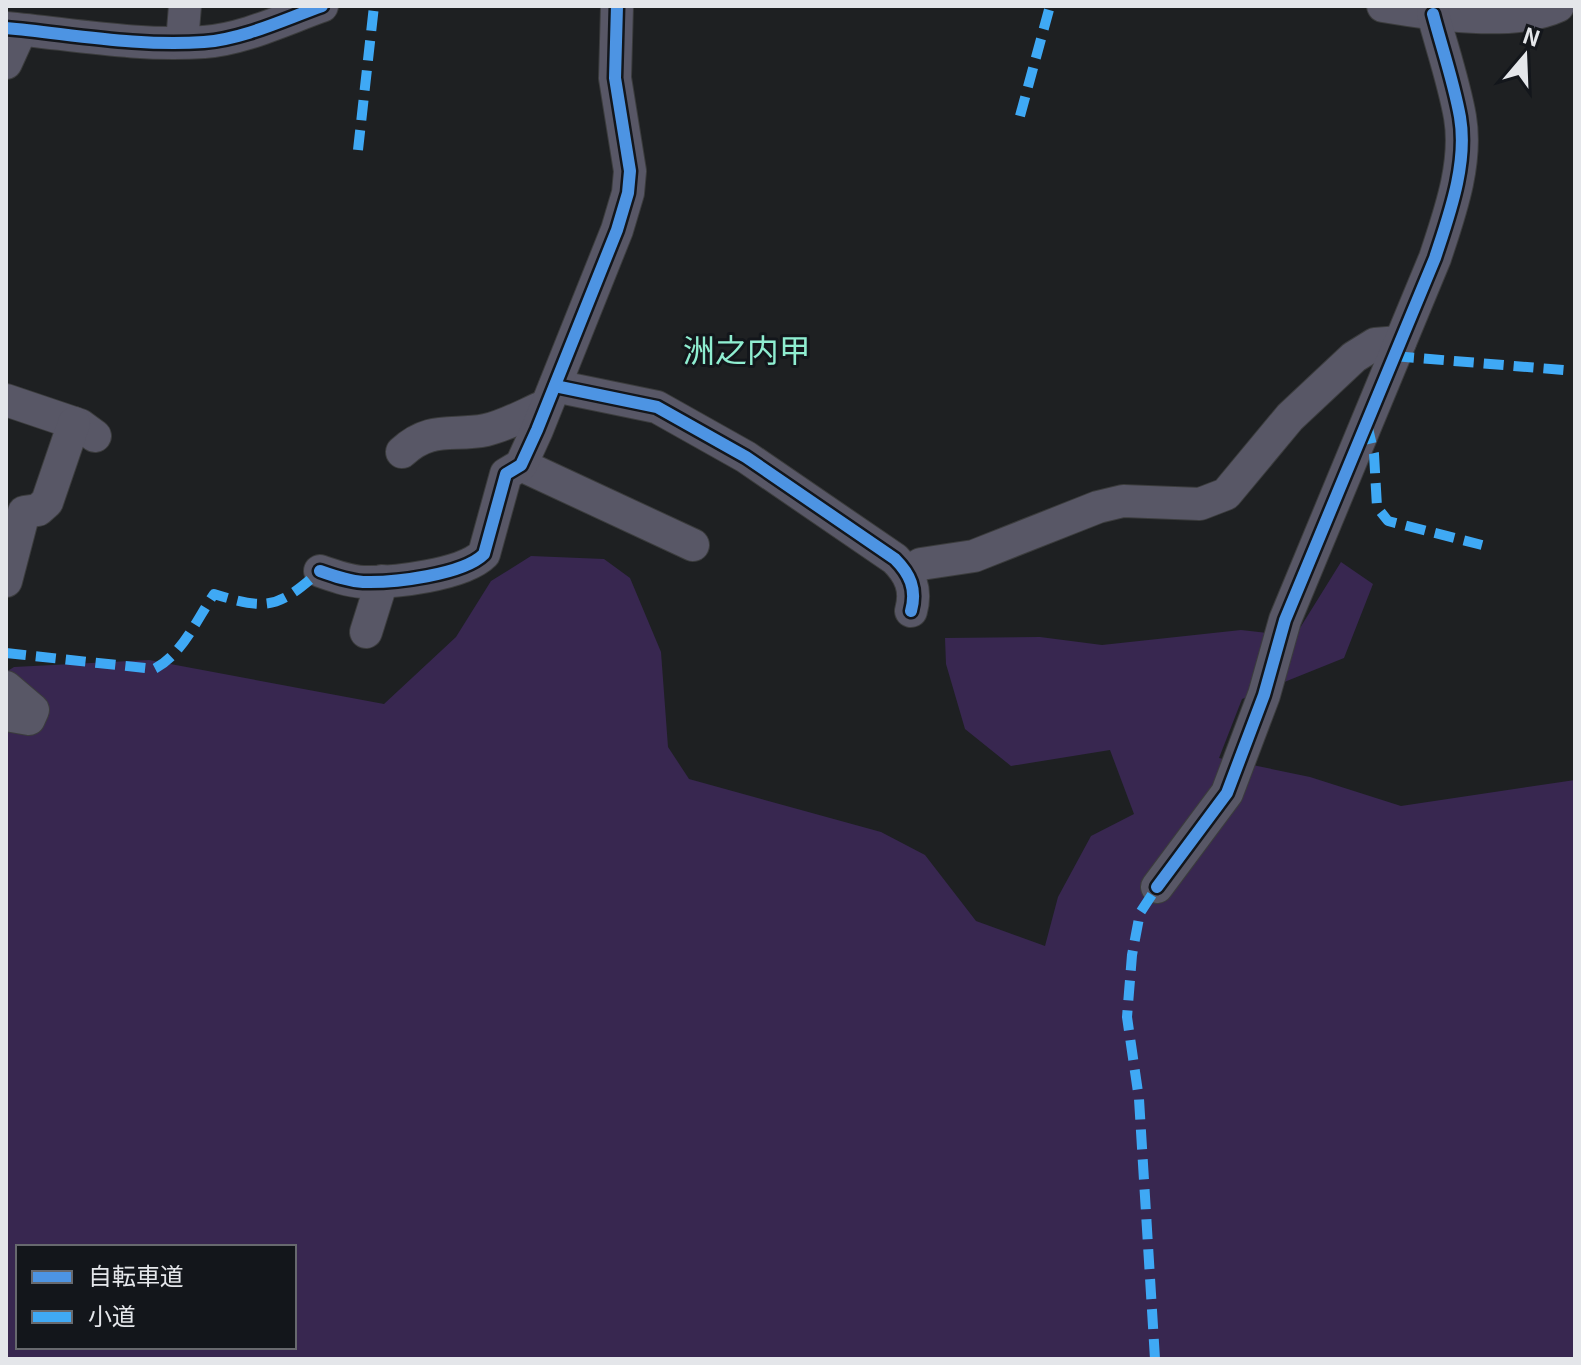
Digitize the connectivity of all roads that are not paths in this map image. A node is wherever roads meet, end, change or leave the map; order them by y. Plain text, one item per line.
1 (185, 6) edge
2 (617, 6) edge
3 (1383, 6) edge
4 (1558, 6) edge
5 (319, 7) edge
6 (1433, 14) junction
7 (14, 29) edge
8 (182, 42) junction
9 (6, 63) edge
10 (1400, 342) junction
11 (550, 396) junction
12 (6, 400) edge
13 (402, 452) dead end
14 (521, 465) junction
15 (693, 545) dead end
16 (320, 571) dead end
17 (908, 572) junction
18 (6, 581) edge
19 (382, 581) junction
20 (911, 611) dead end
21 (366, 632) dead end
22 (6, 687) edge
23 (6, 715) edge
24 (1157, 887) dead end

1 - 8 street
2 - 11 street
3 - 6 street
4 - 6 street
5 - 8 street
6 - 10 street
7 - 8 street
7 - 9 street
10 - 17 street
10 - 24 street
11 - 13 street
11 - 14 street
11 - 17 street
12 - 18 street
14 - 15 street
14 - 19 street
16 - 19 street
17 - 20 street
19 - 21 street
22 - 23 street

